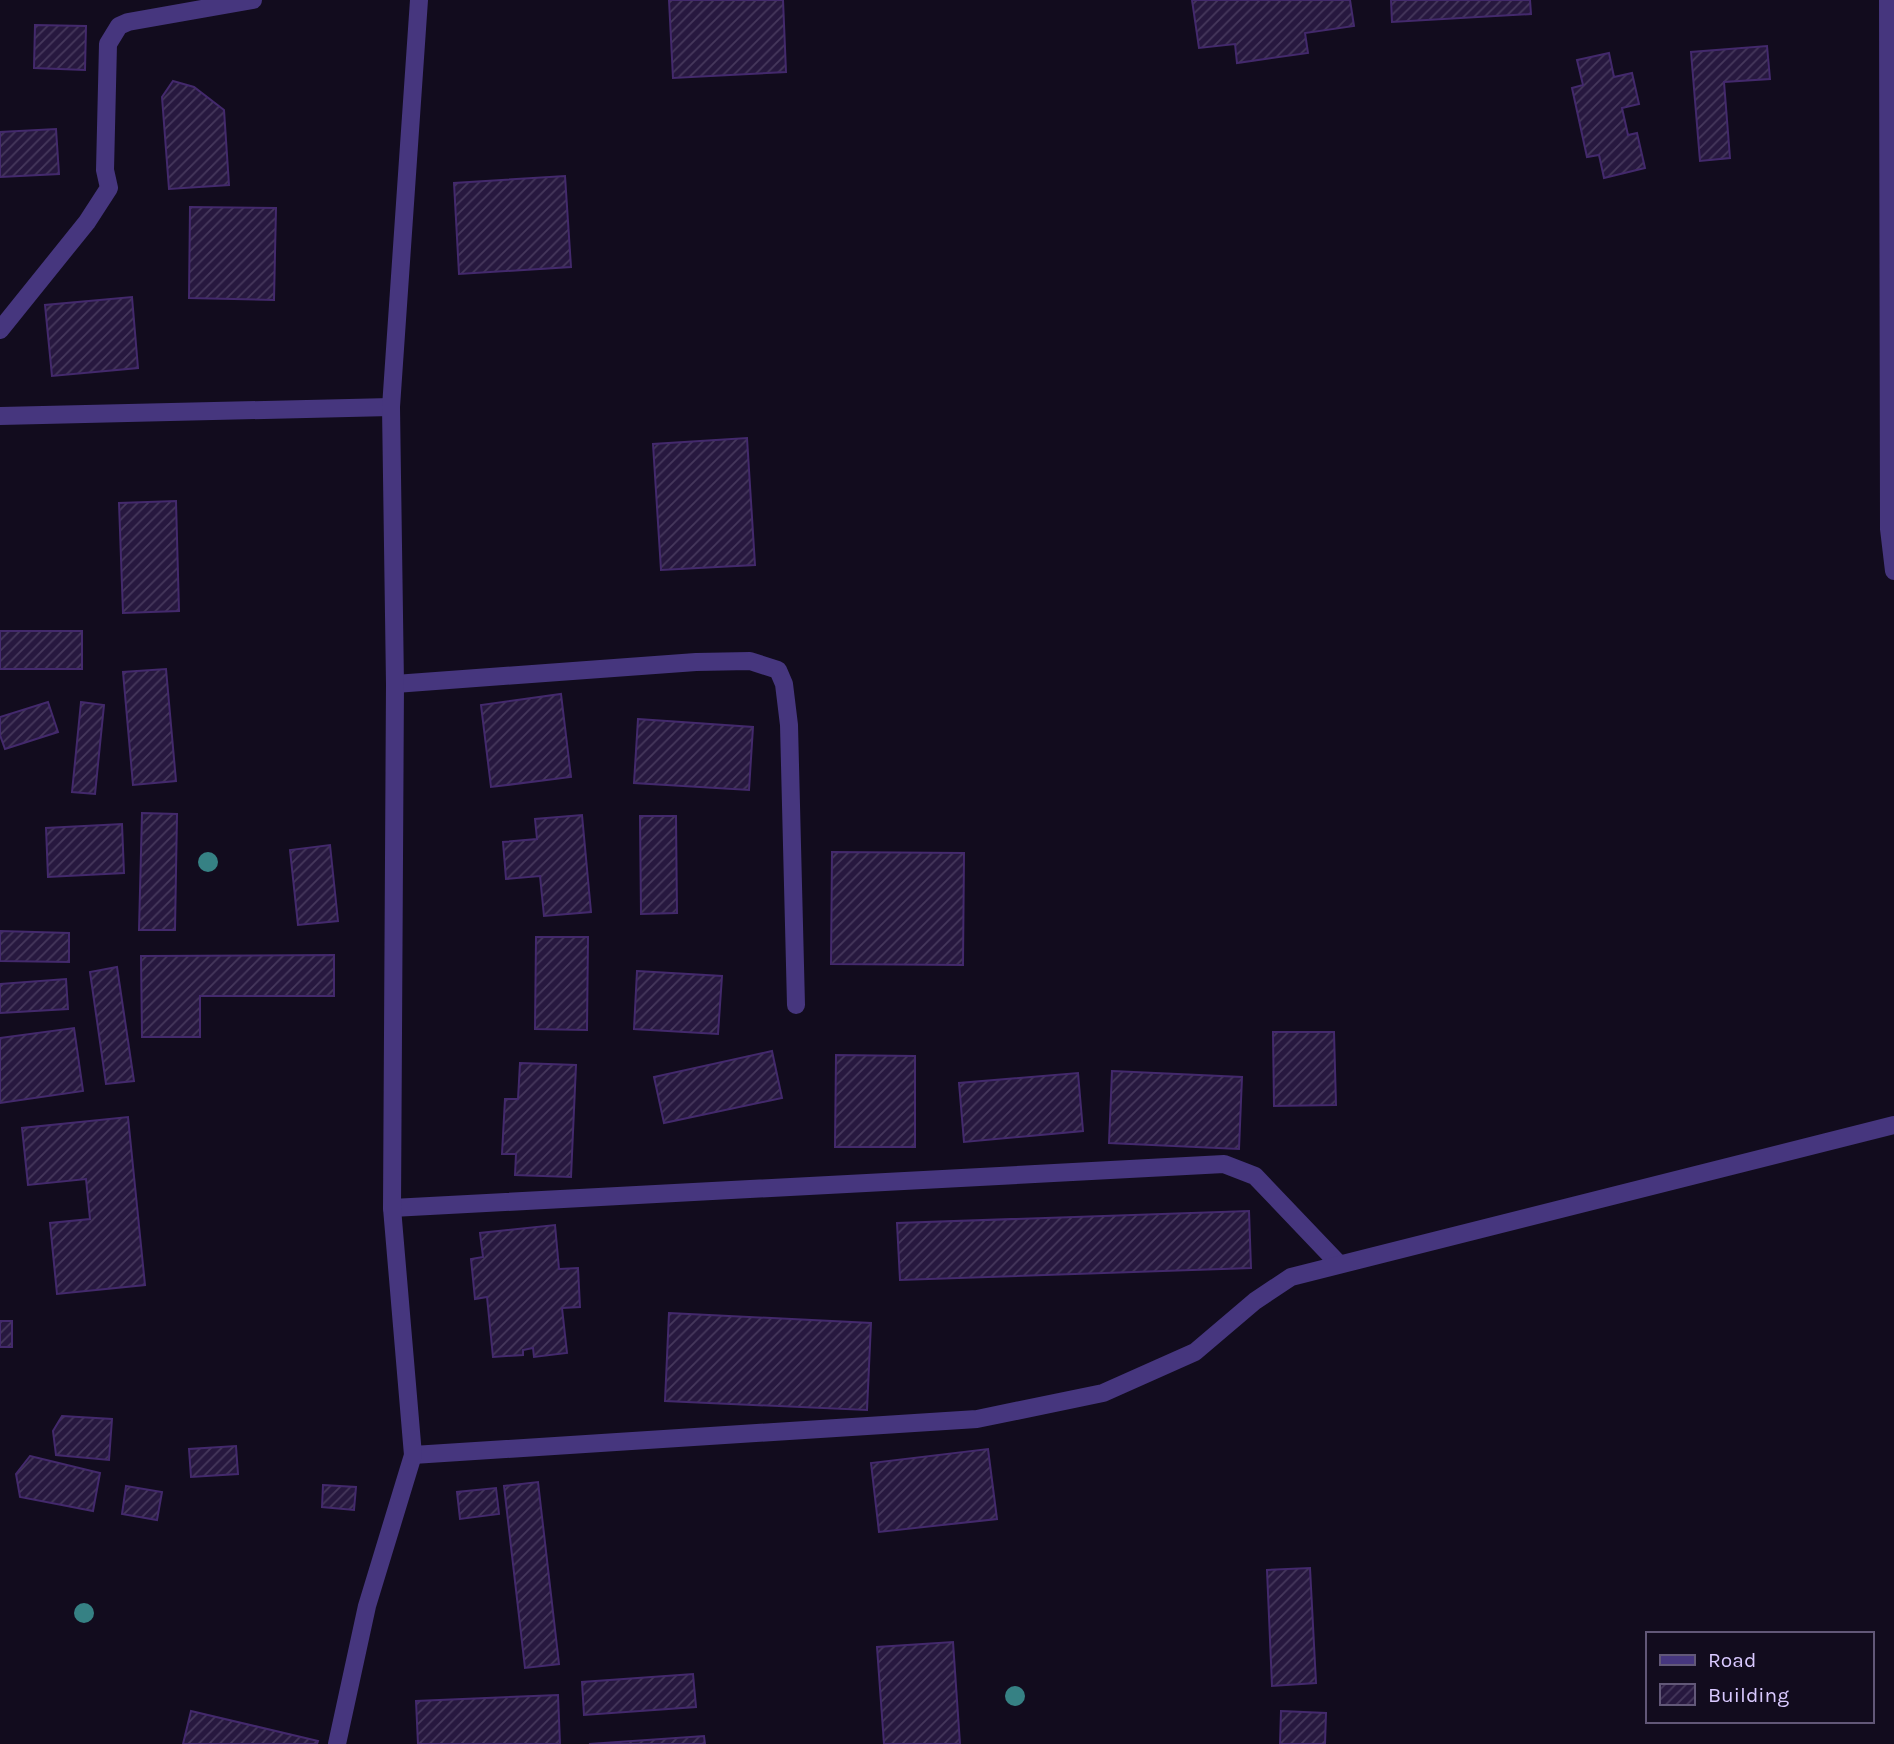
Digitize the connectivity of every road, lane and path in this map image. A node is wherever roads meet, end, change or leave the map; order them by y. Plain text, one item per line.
1 (253, 0) edge
2 (419, 0) edge
3 (1888, 0) edge
4 (0, 330) edge
5 (391, 407) junction
6 (0, 416) edge
7 (1894, 571) edge
8 (396, 684) junction
9 (796, 1005) dead end
10 (1894, 1125) edge
11 (392, 1208) junction
12 (1338, 1263) junction
13 (414, 1455) junction
14 (337, 1744) edge

1 - 4 street
2 - 5 street
3 - 7 street
5 - 6 street
5 - 8 street
8 - 9 street
8 - 11 street
10 - 12 street
11 - 12 street
11 - 13 street
12 - 13 street
13 - 14 street

